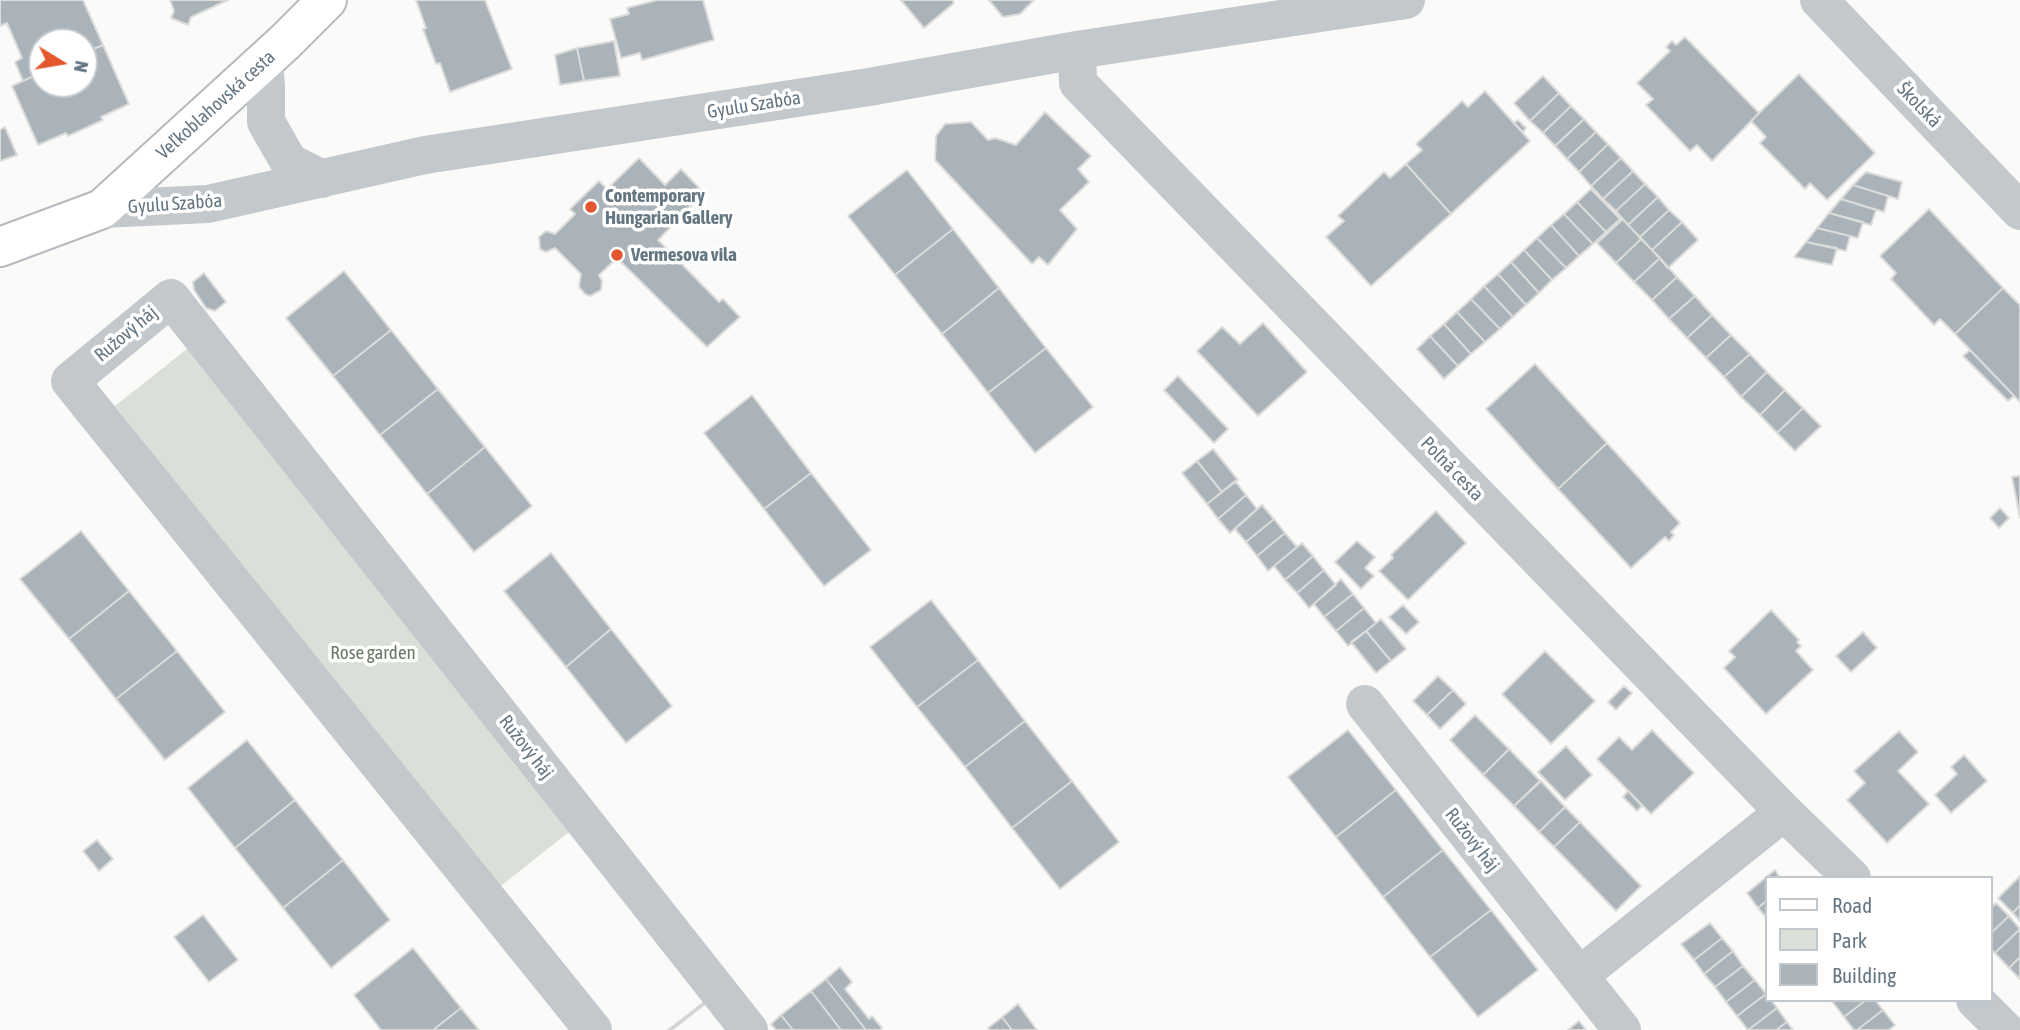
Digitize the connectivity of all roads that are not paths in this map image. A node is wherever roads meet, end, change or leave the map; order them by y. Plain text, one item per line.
1 (327, 0) edge
2 (1406, 0) edge
3 (1819, 0) edge
4 (1077, 50) junction
5 (264, 62) junction
6 (322, 179) junction
7 (102, 209) junction
8 (2020, 211) edge
9 (0, 247) edge
10 (1365, 704) dead end
11 (1784, 812) junction
12 (1850, 876) edge
13 (1579, 976) junction
14 (1977, 1002) edge
15 (593, 1030) edge
16 (749, 1030) edge
17 (1622, 1030) edge
18 (2005, 1030) edge

1 - 5 main road, Veľkoblahovská cesta
2 - 4 street, Gyulu Szabóa
3 - 8 street, Školská
4 - 6 street, Gyulu Szabóa
4 - 11 street, Poľná cesta
5 - 6 street
5 - 7 main road, Veľkoblahovská cesta
6 - 7 street, Gyulu Szabóa
7 - 9 main road
10 - 13 street, Ružový háj
11 - 12 street, Poľná cesta
11 - 13 street
13 - 17 street, Ružový háj
14 - 18 street
15 - 16 street, Ružový háj

